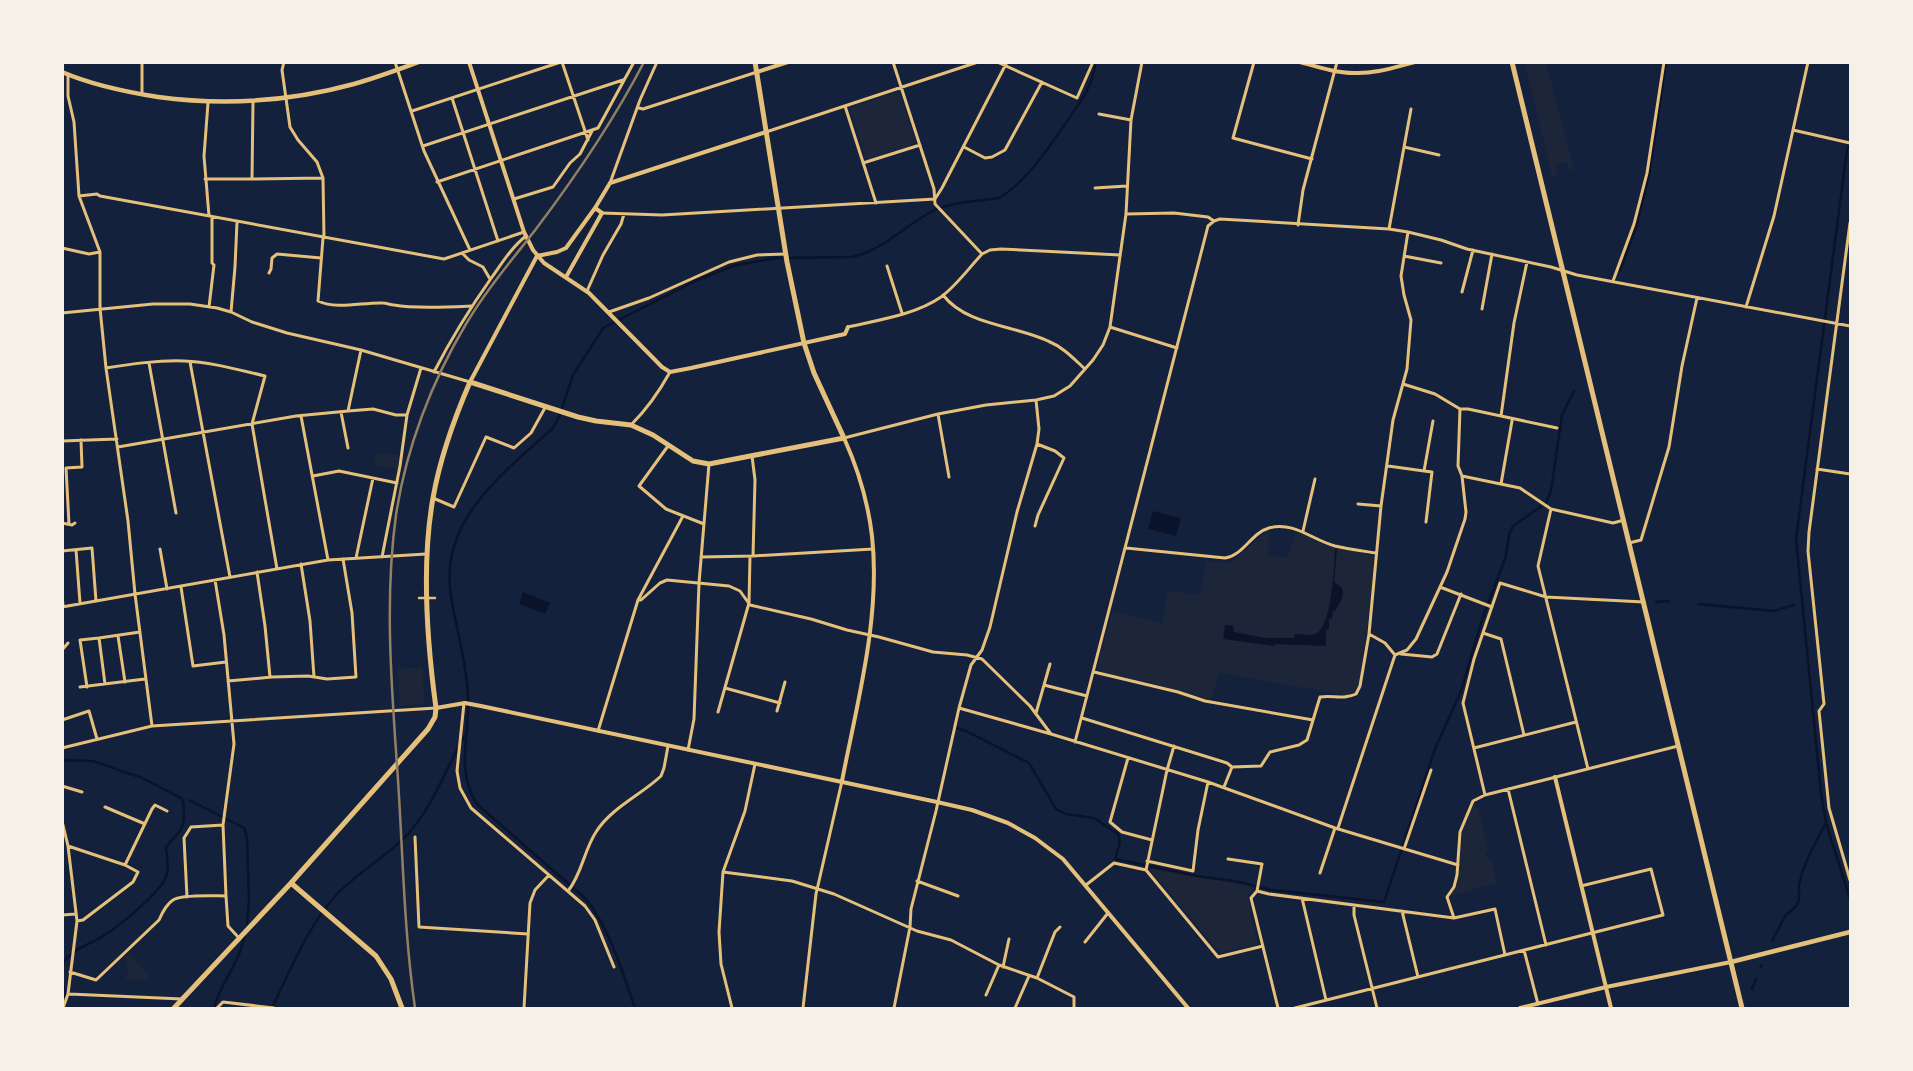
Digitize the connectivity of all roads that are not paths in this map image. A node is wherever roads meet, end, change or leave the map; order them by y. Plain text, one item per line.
1 (142, 62) edge
2 (284, 62) edge
3 (395, 62) edge
4 (419, 62) edge
5 (469, 62) edge
6 (562, 62) edge
7 (634, 62) edge
8 (657, 62) edge
9 (755, 62) edge
10 (788, 62) edge
11 (893, 62) edge
12 (978, 62) edge
13 (997, 62) edge
14 (1093, 62) edge
15 (1142, 62) edge
16 (1254, 62) edge
17 (1300, 62) edge
18 (1337, 62) edge
19 (1416, 62) edge
20 (1512, 62) edge
21 (1808, 62) edge
22 (1663, 63) edge
23 (1007, 64) edge
24 (397, 70) junction
25 (1335, 71) junction
26 (757, 72) junction
27 (65, 73) edge
28 (624, 80) junction
29 (1042, 82) junction
30 (901, 87) junction
31 (478, 89) junction
32 (142, 94) junction
33 (285, 98) junction
34 (452, 98) junction
35 (574, 98) junction
36 (253, 102) junction
37 (208, 103) junction
38 (845, 106) junction
39 (638, 108) junction
40 (1411, 109) dead end
41 (411, 111) junction
42 (1099, 114) dead end
43 (1131, 120) junction
44 (490, 125) junction
45 (593, 130) junction
46 (1793, 130) junction
47 (766, 132) junction
48 (586, 133) junction
49 (464, 134) junction
50 (588, 140) junction
51 (1850, 143) edge
52 (920, 145) junction
53 (423, 146) junction
54 (964, 147) junction
55 (1404, 147) junction
56 (1440, 155) dead end
57 (1312, 159) junction
58 (501, 160) junction
59 (863, 163) junction
60 (476, 169) junction
61 (323, 178) junction
62 (205, 179) junction
63 (252, 179) junction
64 (437, 182) junction
65 (610, 183) junction
66 (1127, 186) junction
67 (1095, 188) dead end
68 (79, 196) junction
69 (514, 199) junction
70 (935, 199) junction
71 (876, 203) junction
72 (595, 208) junction
73 (779, 208) junction
74 (602, 213) junction
75 (624, 214) junction
76 (1126, 214) junction
77 (211, 216) junction
78 (1214, 221) junction
79 (237, 222) junction
80 (1850, 223) edge
81 (1298, 225) junction
82 (1389, 230) junction
83 (1408, 232) junction
84 (525, 234) junction
85 (323, 238) junction
86 (498, 241) junction
87 (62, 248) edge
88 (470, 250) junction
89 (1472, 250) junction
90 (100, 252) junction
91 (462, 253) junction
92 (786, 254) junction
93 (982, 254) junction
94 (1492, 254) junction
95 (1120, 255) junction
96 (537, 256) junction
97 (1404, 256) junction
98 (321, 258) junction
99 (1527, 262) junction
100 (1441, 263) dead end
101 (887, 266) dead end
102 (1564, 270) junction
103 (269, 273) dead end
104 (566, 277) junction
105 (490, 279) junction
106 (1613, 281) junction
107 (587, 291) junction
108 (1462, 292) dead end
109 (943, 295) junction
110 (1698, 298) junction
111 (471, 306) junction
112 (209, 307) junction
113 (1746, 307) junction
114 (100, 308) junction
115 (1482, 309) dead end
116 (231, 312) junction
117 (62, 313) edge
118 (610, 313) junction
119 (902, 313) junction
120 (1837, 324) junction
121 (1850, 326) edge
122 (848, 327) joint
123 (1110, 327) junction
124 (804, 344) junction
125 (1178, 348) junction
126 (361, 350) junction
127 (190, 362) junction
128 (149, 363) junction
129 (106, 368) junction
130 (421, 368) junction
131 (1085, 370) junction
132 (434, 372) junction
133 (670, 372) junction
134 (470, 382) junction
135 (1403, 384) junction
136 (1036, 400) junction
137 (549, 407) junction
138 (1460, 409) junction
139 (348, 411) junction
140 (341, 412) junction
141 (938, 414) junction
142 (301, 416) junction
143 (407, 416) junction
144 (1501, 416) junction
145 (1432, 421) dead end
146 (1512, 421) dead end
147 (252, 424) junction
148 (631, 425) junction
149 (1557, 428) dead end
150 (203, 433) junction
151 (844, 438) junction
152 (117, 439) junction
153 (82, 440) junction
154 (162, 440) junction
155 (62, 441) edge
156 (1037, 444) junction
157 (668, 446) junction
158 (118, 447) junction
159 (348, 448) dead end
160 (752, 456) junction
161 (708, 464) junction
162 (1388, 466) junction
163 (1817, 469) junction
164 (1424, 471) junction
165 (1850, 474) edge
166 (313, 476) junction
167 (1462, 476) junction
168 (949, 477) dead end
169 (373, 478) junction
170 (1315, 479) dead end
171 (397, 483) junction
172 (1501, 484) junction
173 (433, 498) junction
174 (1358, 504) dead end
175 (1381, 506) junction
176 (1550, 508) junction
177 (176, 513) dead end
178 (683, 516) junction
179 (1624, 520) junction
180 (1426, 522) dead end
181 (62, 523) edge
182 (75, 523) dead end
183 (69, 524) junction
184 (704, 524) junction
185 (1035, 526) dead end
186 (1303, 531) junction
187 (1629, 543) junction
188 (1126, 548) junction
189 (160, 549) dead end
190 (873, 549) junction
191 (76, 550) junction
192 (62, 551) edge
193 (1376, 553) junction
194 (427, 554) junction
195 (382, 556) junction
196 (752, 556) junction
197 (701, 557) junction
198 (356, 558) junction
199 (344, 559) junction
200 (328, 560) junction
201 (300, 564) junction
202 (277, 569) junction
203 (257, 572) junction
204 (230, 577) junction
205 (215, 580) junction
206 (699, 583) junction
207 (181, 586) junction
208 (1440, 587) junction
209 (167, 589) junction
210 (135, 594) junction
211 (1461, 594) junction
212 (62, 595) edge
213 (1546, 597) junction
214 (419, 598) dead end
215 (435, 598) dead end
216 (638, 600) junction
217 (96, 601) junction
218 (1644, 602) junction
219 (80, 603) junction
220 (749, 603) junction
221 (63, 606) edge
222 (1491, 606) junction
223 (140, 632) junction
224 (1482, 633) junction
225 (1369, 634) junction
226 (869, 635) junction
227 (118, 636) junction
228 (99, 638) junction
229 (68, 643) dead end
230 (62, 650) edge
231 (1401, 654) junction
232 (1395, 655) junction
233 (977, 658) junction
234 (226, 662) junction
235 (1050, 664) dead end
236 (1094, 672) junction
237 (270, 677) junction
238 (314, 677) junction
239 (146, 679) junction
240 (228, 681) junction
241 (125, 682) junction
242 (785, 682) dead end
243 (105, 684) junction
244 (1044, 685) junction
245 (80, 687) dead end
246 (87, 687) junction
247 (725, 688) junction
248 (1087, 696) junction
249 (780, 702) junction
250 (464, 703) junction
251 (436, 708) junction
252 (959, 708) junction
253 (778, 711) dead end
254 (718, 712) dead end
255 (1036, 713) junction
256 (1082, 718) junction
257 (62, 720) edge
258 (1313, 720) junction
259 (231, 721) junction
260 (1576, 722) junction
261 (152, 726) junction
262 (598, 731) junction
263 (1051, 734) junction
264 (1524, 735) junction
265 (97, 739) junction
266 (1075, 742) junction
267 (668, 746) junction
268 (1174, 746) junction
269 (1678, 746) junction
270 (62, 748) edge
271 (1474, 748) junction
272 (688, 750) junction
273 (1128, 758) junction
274 (755, 764) junction
275 (1232, 767) junction
276 (1588, 769) junction
277 (1167, 770) junction
278 (1431, 770) dead end
279 (1555, 777) junction
280 (842, 782) junction
281 (1208, 782) junction
282 (62, 786) edge
283 (1224, 787) junction
284 (1508, 789) junction
285 (82, 792) dead end
286 (1485, 795) junction
287 (937, 802) junction
288 (105, 807) dead end
289 (167, 810) dead end
290 (62, 821) edge
291 (145, 824) junction
292 (223, 825) junction
293 (1337, 828) junction
294 (414, 837) dead end
295 (1152, 840) junction
296 (68, 846) junction
297 (1404, 849) junction
298 (1228, 859) dead end
299 (1147, 861) junction
300 (125, 865) junction
301 (1458, 865) junction
302 (1146, 870) junction
303 (723, 872) junction
304 (1320, 873) dead end
305 (549, 875) junction
306 (1850, 880) edge
307 (917, 882) junction
308 (292, 883) junction
309 (1086, 885) junction
310 (1582, 886) junction
311 (818, 889) junction
312 (568, 890) junction
313 (1257, 891) junction
314 (226, 896) junction
315 (958, 896) dead end
316 (187, 897) junction
317 (1302, 898) junction
318 (1354, 905) junction
319 (1402, 911) junction
320 (1108, 913) junction
321 (76, 914) junction
322 (62, 915) edge
323 (1454, 918) junction
324 (77, 921) junction
325 (910, 927) junction
326 (1060, 927) dead end
327 (1850, 932) edge
328 (1592, 933) junction
329 (528, 934) junction
330 (239, 938) junction
331 (1009, 939) dead end
332 (1085, 942) dead end
333 (1546, 944) junction
334 (1263, 946) junction
335 (1524, 950) junction
336 (1505, 955) junction
337 (1731, 962) junction
338 (1001, 966) junction
339 (614, 967) dead end
340 (70, 972) junction
341 (1029, 976) junction
342 (1418, 977) junction
343 (1037, 978) junction
344 (1606, 987) junction
345 (62, 989) edge
346 (1372, 989) junction
347 (68, 991) junction
348 (986, 995) dead end
349 (183, 999) junction
350 (1326, 1000) junction
351 (1538, 1004) junction
352 (63, 1008) edge
353 (174, 1008) edge
354 (217, 1008) edge
355 (274, 1008) edge
356 (402, 1008) edge
357 (524, 1008) edge
358 (732, 1008) edge
359 (803, 1008) edge
360 (894, 1008) edge
361 (1015, 1008) edge
362 (1074, 1008) edge
363 (1188, 1008) edge
364 (1278, 1008) edge
365 (1295, 1008) edge
366 (1377, 1008) edge
367 (1520, 1008) edge
368 (1611, 1008) edge
369 (1742, 1008) edge

1 - 32 street
2 - 33 street
3 - 24 street
4 - 24 main road
5 - 31 street
6 - 31 street
6 - 35 street
7 - 28 street
8 - 39 street
9 - 26 main road
10 - 26 street
11 - 30 street
12 - 30 street
13 - 23 street
14 - 29 street
15 - 43 street
16 - 57 street
17 - 25 street
18 - 25 street
19 - 25 street
20 - 102 main road
21 - 46 street
22 - 106 street
23 - 29 street
23 - 54 street
24 - 33 main road
24 - 41 street
25 - 57 street
26 - 39 street
26 - 47 main road
27 - 32 main road
27 - 68 street
28 - 35 street
28 - 45 street
29 - 54 street
30 - 38 street
30 - 52 street
31 - 34 street
31 - 44 street
32 - 37 main road
33 - 36 main road
33 - 61 street
34 - 41 street
34 - 49 street
35 - 44 street
35 - 48 street
36 - 37 main road
36 - 63 street
37 - 62 street
38 - 47 street
38 - 59 street
39 - 65 street
40 - 55 street
41 - 53 street
42 - 43 street
43 - 66 street
44 - 49 street
44 - 58 street
45 - 48 street
45 - 50 street
46 - 51 street
46 - 113 street
47 - 65 street
47 - 73 main road
48 - 50 street
48 - 58 street
49 - 53 street
49 - 60 street
50 - 69 street
52 - 59 street
52 - 70 street
53 - 64 street
54 - 70 street
55 - 56 street
55 - 82 street
57 - 81 street
58 - 60 street
58 - 69 street
59 - 71 street
60 - 64 street
60 - 86 street
61 - 63 street
61 - 85 street
62 - 63 street
62 - 77 street
64 - 88 street
65 - 72 street
66 - 67 street
66 - 76 street
68 - 77 street
68 - 90 street
69 - 84 street
70 - 71 street
70 - 93 street
71 - 73 street
72 - 74 street
72 - 96 street
73 - 75 street
73 - 92 main road
74 - 75 street
74 - 104 street
75 - 107 street
76 - 78 street
76 - 95 street
77 - 79 street
77 - 112 street
78 - 81 street
78 - 125 street
79 - 85 street
79 - 116 street
80 - 120 street
81 - 82 street
82 - 83 street
83 - 89 street
83 - 97 street
84 - 86 street
84 - 96 street
84 - 105 street
85 - 91 street
85 - 98 street
86 - 88 street
87 - 90 street
88 - 91 street
89 - 94 street
89 - 108 street
90 - 114 street
91 - 105 street
92 - 118 street
92 - 124 main road
93 - 95 street
93 - 109 street
94 - 99 street
94 - 115 street
95 - 123 street
96 - 104 street
96 - 134 street
97 - 100 street
97 - 135 street
98 - 103 street
98 - 111 street
99 - 102 street
99 - 144 street
101 - 119 street
102 - 106 street
102 - 179 main road
104 - 107 street
105 - 111 street
106 - 110 street
107 - 118 street
109 - 119 street
109 - 131 street
110 - 113 street
110 - 187 street
111 - 132 street
112 - 114 street
112 - 116 street
113 - 120 street
114 - 117 street
114 - 129 street
116 - 126 street
118 - 133 street
119 - 122 street
120 - 121 street
120 - 163 street
122 - 124 street
123 - 125 street
123 - 131 street
124 - 133 street
124 - 151 main road
125 - 188 street
126 - 130 street
126 - 139 street
127 - 128 street
127 - 147 street
127 - 150 street
128 - 129 street
128 - 154 street
129 - 152 street
130 - 132 street
130 - 143 street
131 - 136 street
132 - 134 street
133 - 148 street
134 - 137 main road
134 - 173 main road
135 - 138 street
135 - 162 street
136 - 141 street
136 - 156 street
137 - 148 main road
137 - 173 street
138 - 144 street
138 - 167 street
139 - 140 street
139 - 143 street
140 - 142 street
140 - 159 street
141 - 151 street
141 - 168 street
142 - 147 street
142 - 166 street
143 - 171 street
144 - 149 street
145 - 164 street
146 - 172 street
147 - 150 street
147 - 202 street
148 - 157 main road
150 - 154 street
150 - 204 street
151 - 160 main road
151 - 190 street
152 - 153 street
152 - 158 street
153 - 155 street
153 - 183 street
154 - 158 street
154 - 177 street
156 - 185 street
156 - 233 street
157 - 161 main road
157 - 178 street
158 - 210 street
160 - 161 main road
160 - 196 street
161 - 184 street
162 - 164 street
162 - 175 street
163 - 165 street
163 - 306 street
164 - 180 street
166 - 169 street
166 - 200 street
167 - 172 street
167 - 208 street
169 - 171 street
169 - 198 street
170 - 186 street
171 - 195 street
172 - 176 street
173 - 194 main road
174 - 175 street
175 - 193 street
176 - 179 street
176 - 213 street
178 - 184 street
178 - 216 street
179 - 187 main road
181 - 183 street
182 - 183 street
184 - 197 street
186 - 188 street
186 - 193 street
187 - 218 main road
188 - 236 street
189 - 209 street
190 - 196 street
190 - 226 street
191 - 192 street
191 - 217 street
191 - 219 street
193 - 225 street
194 - 195 street
194 - 251 main road
195 - 198 street
196 - 197 street
196 - 220 street
197 - 206 street
198 - 199 street
199 - 200 street
199 - 238 street
200 - 201 street
201 - 202 street
201 - 238 street
202 - 203 street
203 - 204 street
203 - 237 street
204 - 205 street
205 - 207 street
205 - 234 street
206 - 216 street
206 - 220 street
206 - 272 street
207 - 209 street
207 - 234 street
208 - 211 street
208 - 231 street
209 - 210 street
210 - 217 street
210 - 223 street
211 - 222 street
211 - 231 street
212 - 221 street
213 - 218 street
213 - 222 street
213 - 260 street
214 - 215 street
216 - 262 street
217 - 219 street
218 - 269 main road
219 - 221 street
220 - 226 street
220 - 247 street
222 - 224 street
223 - 227 street
223 - 239 street
224 - 264 street
224 - 271 street
225 - 232 street
225 - 258 street
226 - 233 street
226 - 280 street
227 - 228 street
227 - 241 street
228 - 243 street
228 - 246 street
229 - 230 street
231 - 232 street
232 - 293 street
233 - 252 street
233 - 255 street
234 - 240 street
235 - 244 street
236 - 248 street
236 - 258 street
237 - 238 street
237 - 240 street
239 - 241 street
239 - 261 street
240 - 259 street
241 - 243 street
242 - 249 street
243 - 246 street
244 - 248 street
244 - 255 street
245 - 246 street
247 - 249 street
247 - 254 street
248 - 256 street
249 - 253 street
250 - 251 street
250 - 262 street
250 - 305 street
251 - 259 street
251 - 308 main road
252 - 263 street
252 - 287 street
255 - 263 street
256 - 266 street
256 - 268 street
257 - 265 street
258 - 275 street
259 - 261 street
259 - 292 street
260 - 264 street
260 - 276 street
261 - 265 street
262 - 267 street
263 - 266 street
264 - 271 street
265 - 270 street
266 - 273 street
267 - 272 street
267 - 312 street
268 - 275 street
268 - 277 street
269 - 276 street
269 - 337 main road
271 - 286 street
272 - 274 street
273 - 277 street
273 - 295 street
274 - 280 street
274 - 303 street
275 - 283 street
276 - 279 street
277 - 281 street
277 - 295 street
278 - 297 street
279 - 284 street
279 - 310 street
280 - 287 street
280 - 311 street
281 - 283 street
281 - 299 street
282 - 285 street
283 - 293 street
284 - 286 street
284 - 333 street
286 - 301 street
287 - 307 street
287 - 309 street
288 - 291 street
289 - 291 street
290 - 296 street
291 - 300 street
292 - 314 street
292 - 316 street
293 - 297 street
293 - 304 street
294 - 329 street
295 - 299 street
296 - 300 street
296 - 321 street
297 - 301 street
298 - 313 street
299 - 302 street
300 - 324 street
301 - 323 street
302 - 309 street
302 - 334 street
303 - 311 street
303 - 358 street
305 - 312 street
305 - 329 street
307 - 315 street
307 - 325 street
308 - 330 main road
308 - 356 main road
309 - 320 street
310 - 328 street
310 - 328 street
311 - 325 street
311 - 359 street
312 - 339 street
313 - 317 street
313 - 334 street
314 - 316 street
314 - 330 street
316 - 340 street
317 - 318 street
317 - 350 street
318 - 319 street
318 - 346 street
319 - 323 street
319 - 342 street
320 - 332 street
320 - 363 street
321 - 322 street
321 - 324 street
323 - 336 street
324 - 340 street
325 - 338 street
325 - 360 street
326 - 343 street
327 - 337 main road
328 - 333 street
328 - 344 street
329 - 357 street
330 - 349 main road
331 - 338 street
333 - 335 street
334 - 364 street
335 - 336 street
335 - 351 street
336 - 342 street
337 - 344 street
337 - 369 main road
338 - 341 street
338 - 348 street
340 - 347 street
341 - 343 street
341 - 361 street
342 - 346 street
343 - 362 street
344 - 351 street
344 - 368 street
345 - 347 street
346 - 350 street
346 - 366 street
347 - 349 street
347 - 352 street
349 - 353 main road
350 - 365 street
351 - 367 street
354 - 355 street

